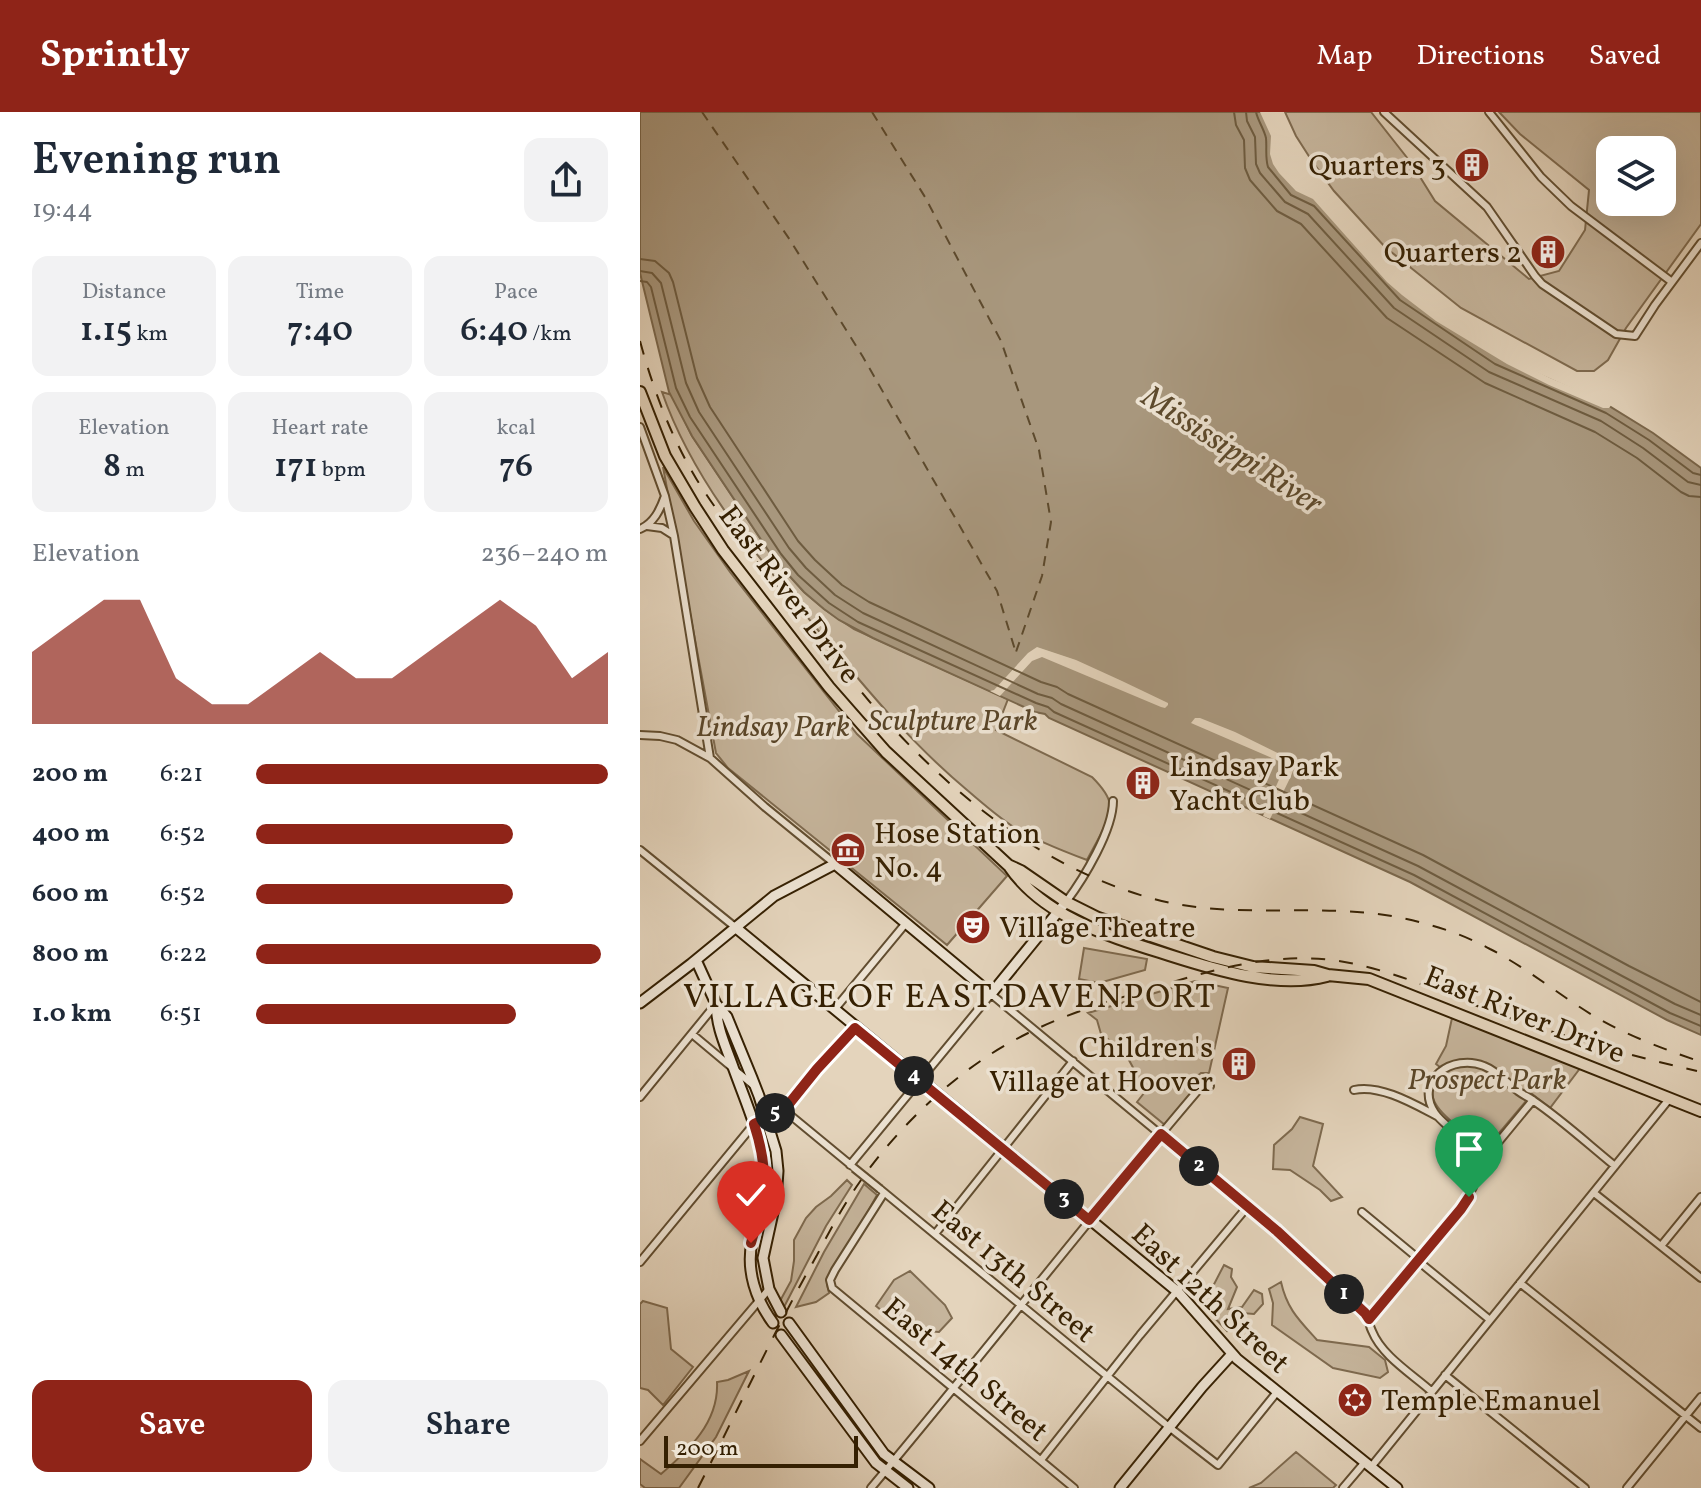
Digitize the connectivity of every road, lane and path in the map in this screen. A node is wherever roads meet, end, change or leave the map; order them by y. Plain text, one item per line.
1 (1384, 112) edge
2 (1489, 112) edge
3 (1701, 243) edge
4 (1693, 254) junction
5 (1701, 260) edge
6 (1672, 282) junction
7 (640, 392) edge
8 (643, 407) edge
9 (640, 427) edge
10 (665, 496) junction
11 (644, 527) edge
12 (674, 536) junction
13 (640, 735) edge
14 (710, 758) junction
15 (1113, 801) dead end
16 (640, 850) edge
17 (835, 864) junction
18 (1062, 906) junction
19 (906, 923) junction
20 (735, 927) junction
21 (696, 960) junction
22 (991, 994) junction
23 (640, 1003) edge
24 (716, 1004) junction
25 (834, 1010) junction
26 (855, 1028) junction
27 (692, 1034) junction
28 (1073, 1061) junction
29 (734, 1069) junction
30 (920, 1082) junction
31 (1210, 1086) dead end
32 (756, 1087) junction
33 (1354, 1090) dead end
34 (1429, 1094) junction
35 (640, 1097) edge
36 (1670, 1098) junction
37 (1533, 1100) junction
38 (1414, 1103) junction
39 (784, 1110) junction
40 (1701, 1111) edge
41 (1437, 1116) junction
42 (766, 1117) junction
43 (754, 1124) junction
44 (1161, 1134) junction
45 (1003, 1149) junction
46 (1486, 1156) junction
47 (852, 1166) junction
48 (1615, 1166) junction
49 (882, 1191) junction
50 (1594, 1193) junction
51 (1701, 1197) edge
52 (1248, 1206) junction
53 (1362, 1212) dead end
54 (1089, 1220) junction
55 (935, 1234) junction
56 (1661, 1246) junction
57 (1418, 1260) junction
58 (640, 1262) edge
59 (1701, 1278) edge
60 (1520, 1283) junction
61 (769, 1289) junction
62 (1178, 1292) junction
63 (759, 1301) junction
64 (1021, 1305) junction
65 (781, 1312) dead end
66 (1369, 1319) junction
67 (1490, 1320) junction
68 (773, 1323) dead end
69 (789, 1323) dead end
70 (781, 1335) dead end
71 (1232, 1354) junction
72 (1445, 1375) junction
73 (1107, 1376) junction
74 (954, 1388) junction
75 (1431, 1391) junction
76 (1277, 1392) junction
77 (1701, 1397) edge
78 (1686, 1416) junction
79 (1169, 1427) junction
80 (1701, 1428) edge
81 (640, 1441) edge
82 (1041, 1460) junction
83 (893, 1462) junction
84 (1368, 1464) junction
85 (885, 1471) junction
86 (871, 1488) edge
87 (908, 1488) edge
88 (929, 1488) edge
89 (1074, 1488) edge
90 (1120, 1488) edge
91 (1343, 1488) edge
92 (1397, 1488) edge
93 (1585, 1488) edge
94 (1627, 1488) edge

1 - 6 street
2 - 6 street
3 - 4 street
4 - 5 street
4 - 6 street
7 - 8 main road, East River Drive
8 - 18 main road, East River Drive
9 - 10 street
10 - 11 street
10 - 12 street
11 - 12 street
12 - 14 street
13 - 14 street
14 - 17 street
15 - 18 street
16 - 20 street
17 - 19 street
17 - 20 street
18 - 22 street
18 - 36 main road, East River Drive
19 - 22 street
19 - 25 street
20 - 21 street
20 - 25 street, East 12th Street
21 - 23 street
21 - 24 street
22 - 28 street
22 - 30 street
24 - 27 street
24 - 29 street
24 - 32 street
25 - 26 street, East 12th Street
26 - 30 street, East 12th Street
26 - 39 street
27 - 29 street
27 - 35 street
28 - 44 street
28 - 45 street
29 - 32 street
29 - 43 street
30 - 45 street, East 12th Street
30 - 47 street
31 - 44 street
32 - 42 street
33 - 38 street
34 - 37 street
34 - 38 street
34 - 41 street
36 - 40 main road, East River Drive
36 - 48 street
37 - 46 street
37 - 48 street
38 - 41 street
39 - 42 street
39 - 47 street, East 13th Street
41 - 46 street
42 - 43 street
42 - 61 street
43 - 58 street
43 - 63 street
44 - 52 street
44 - 54 street
45 - 54 street, East 12th Street
45 - 55 street
46 - 57 street
47 - 49 street, East 13th Street, bridge
48 - 50 street
49 - 55 street, East 13th Street
49 - 74 street, East 14th Street
50 - 56 street
50 - 60 street
51 - 56 street
52 - 62 street
52 - 66 street
53 - 57 street
54 - 62 street, East 12th Street
54 - 64 street
55 - 64 street, East 13th Street
56 - 59 street
57 - 66 street
57 - 67 street
60 - 67 street
60 - 78 street
61 - 63 street
61 - 65 street
62 - 71 street, East 12th Street
62 - 73 street
63 - 68 street
63 - 81 street
64 - 73 street, East 13th Street
64 - 74 street
66 - 75 street
67 - 72 street
69 - 83 street
70 - 85 street
71 - 76 street, East 12th Street
71 - 79 street
72 - 75 street
72 - 93 street
73 - 79 street, East 13th Street
73 - 82 street
74 - 82 street, East 14th Street
74 - 83 street
75 - 84 street
76 - 79 street, East 13th Street
76 - 84 street, East 12th Street
77 - 78 street
78 - 80 street
78 - 94 street
79 - 90 street
82 - 89 street, East 14th Street
83 - 85 street
83 - 88 street
84 - 91 street
84 - 92 street, East 12th Street
85 - 86 street
85 - 87 street

